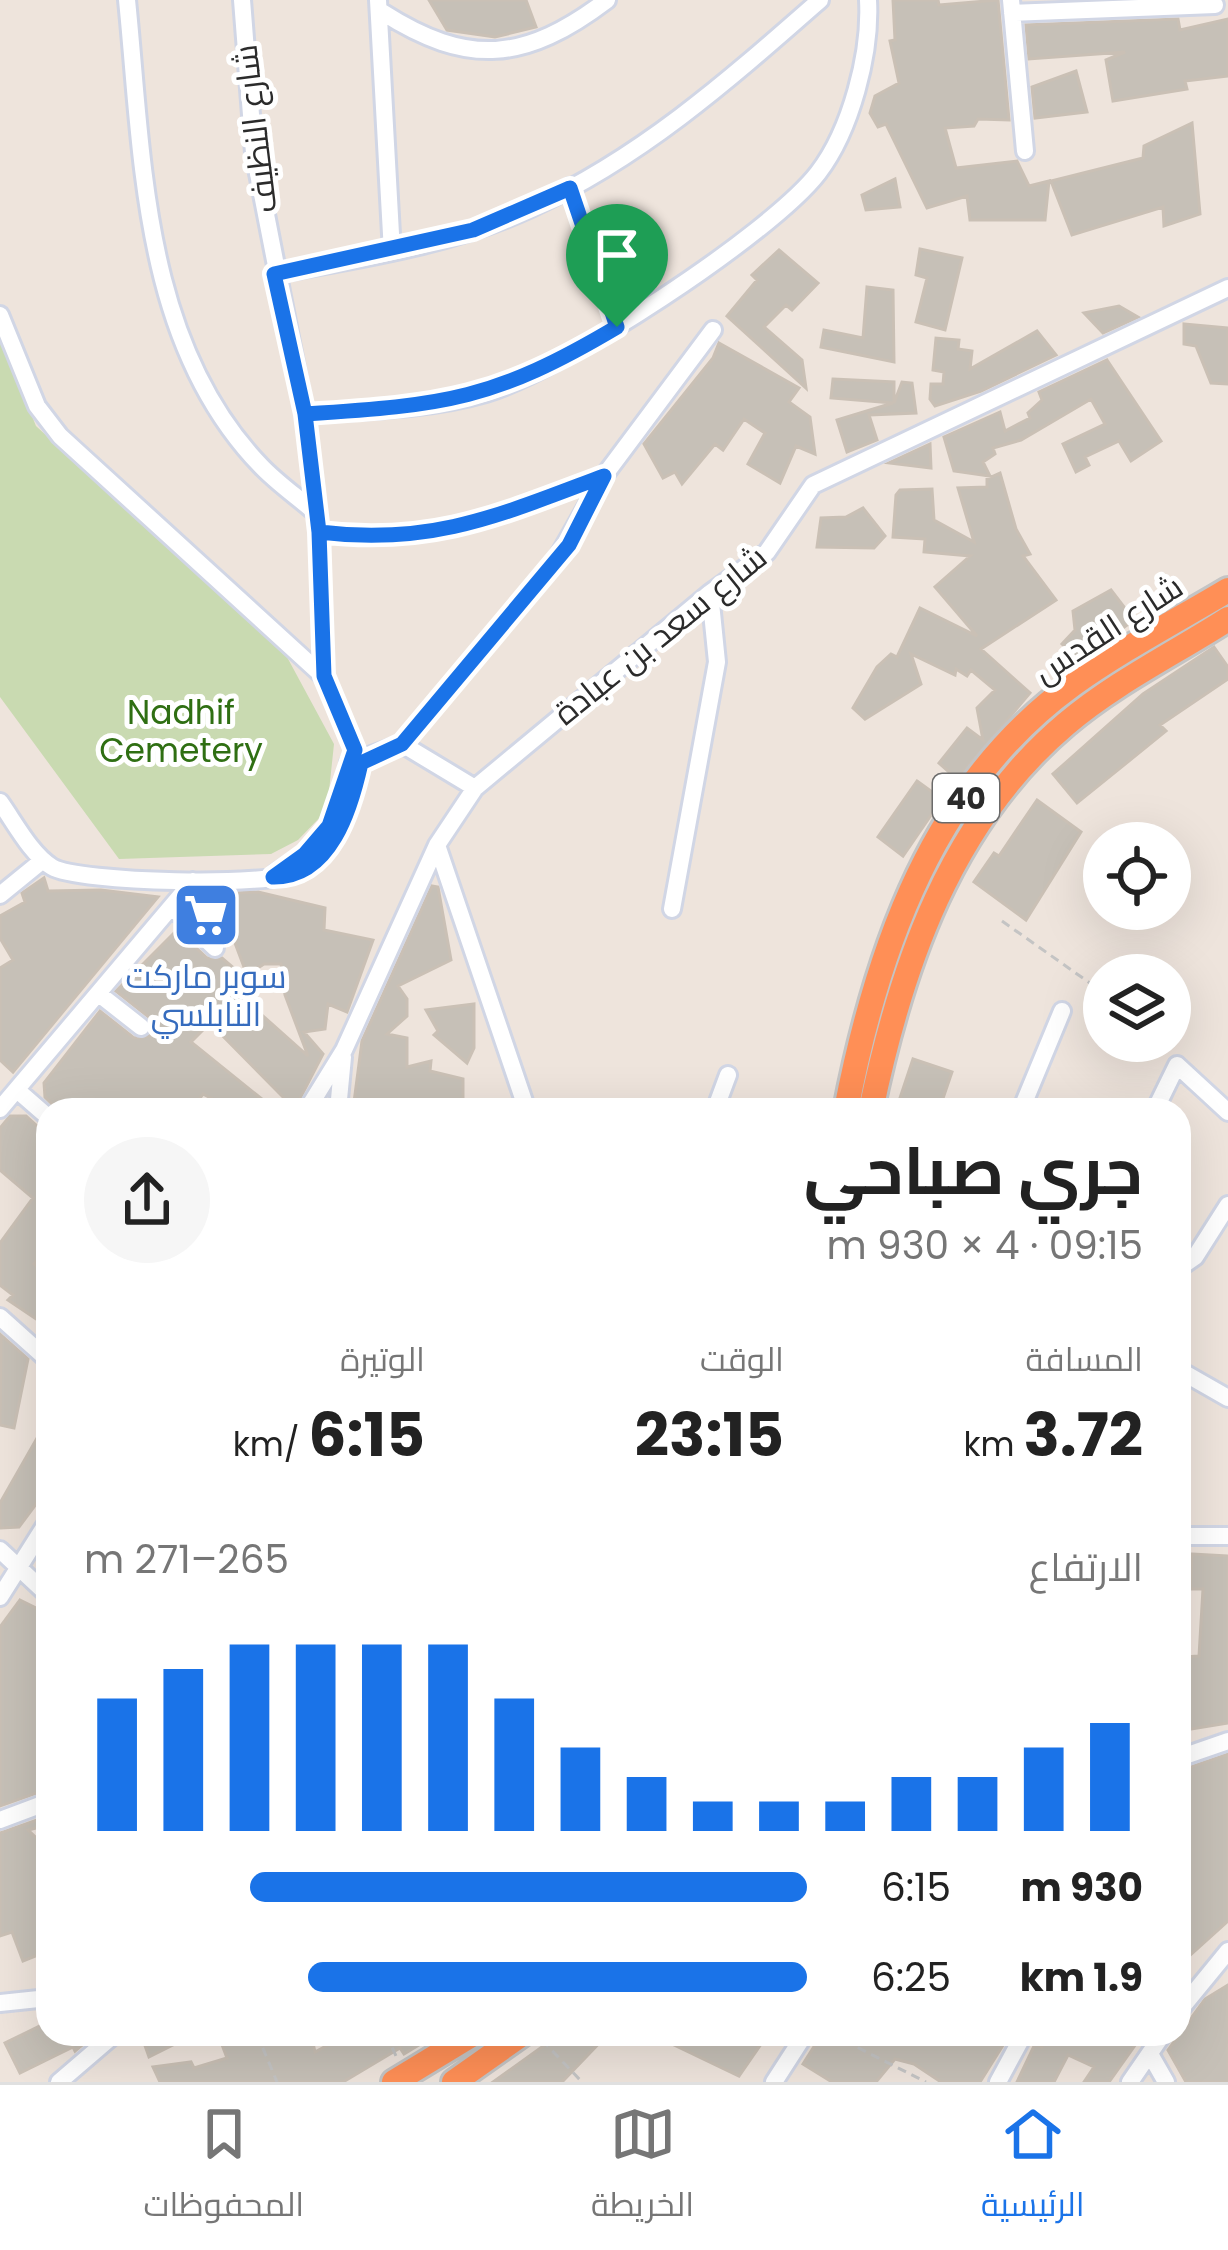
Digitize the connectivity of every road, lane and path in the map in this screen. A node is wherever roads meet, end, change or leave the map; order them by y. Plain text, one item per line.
1 (127, 0) edge
2 (242, 0) edge
3 (608, 0) edge
4 (820, 0) edge
5 (868, 0) edge
6 (1215, 5) dead end
7 (380, 6) edge
8 (1012, 7) edge
9 (1025, 151) dead end
10 (570, 188) junction
11 (392, 252) junction
12 (274, 274) junction
13 (1228, 289) edge
14 (0, 315) edge
15 (617, 327) junction
16 (713, 330) dead end
17 (305, 414) junction
18 (604, 476) junction
19 (318, 523) junction
20 (1228, 590) edge
21 (710, 592) junction
22 (1228, 619) edge
23 (324, 676) junction
24 (402, 744) junction
25 (355, 758) junction
26 (475, 788) junction
27 (0, 802) edge
28 (436, 845) junction
29 (43, 860) junction
30 (193, 881) junction
31 (0, 895) edge
32 (172, 907) junction
33 (672, 909) dead end
34 (1002, 921) dead end
35 (215, 948) dead end
36 (1083, 978) edge
37 (99, 994) junction
38 (1062, 1011) dead end
39 (141, 1027) dead end
40 (344, 1050) junction
41 (728, 1075) dead end
42 (17, 1090) junction
43 (314, 1098) edge
44 (339, 1098) edge
45 (523, 1098) edge
46 (719, 1098) edge
47 (848, 1098) edge
48 (874, 1098) edge
49 (1026, 1098) edge
50 (1161, 1098) edge
51 (36, 1107) edge
52 (0, 1109) edge
53 (1228, 1112) edge
54 (1228, 1205) edge
55 (1191, 1260) edge
56 (0, 1316) edge
57 (36, 1349) edge
58 (1191, 1377) edge
59 (1228, 1398) edge
60 (1191, 1536) edge
61 (1228, 1536) edge
62 (36, 1540) edge
63 (0, 1550) edge
64 (19, 1567) junction
65 (36, 1583) edge
66 (0, 1597) edge
67 (1228, 1741) edge
68 (1191, 1754) edge
69 (36, 1806) edge
70 (0, 1820) edge
71 (1228, 1951) edge
72 (1191, 1996) edge
73 (36, 1999) edge
74 (0, 2002) edge
75 (101, 2046) edge
76 (261, 2046) edge
77 (390, 2046) edge
78 (450, 2046) edge
79 (505, 2046) edge
80 (548, 2046) edge
81 (798, 2046) edge
82 (855, 2046) edge
83 (1018, 2046) edge
84 (1155, 2046) edge
85 (1150, 2054) junction
86 (910, 2073) junction
87 (398, 2075) edge
88 (59, 2082) edge
89 (277, 2082) edge
90 (454, 2082) edge
91 (582, 2082) edge
92 (775, 2082) edge
93 (902, 2082) edge
94 (926, 2082) edge
95 (998, 2082) edge
96 (1130, 2082) edge
97 (1166, 2082) edge

1 - 19 street
2 - 12 street, شارع النظيف
3 - 7 street
4 - 10 street
5 - 15 street
6 - 8 street
7 - 11 street
8 - 9 street
10 - 11 street
10 - 15 street
11 - 12 street
12 - 17 street, شارع النظيف
13 - 21 street, شارع سعد بن عبادة
14 - 23 street
15 - 17 street
16 - 18 street
17 - 19 street, شارع النظيف
18 - 19 street
18 - 24 street
19 - 23 street, شارع النظيف
20 - 47 highway, شارع القدس / 40
21 - 26 street, شارع سعد بن عبادة
21 - 33 street
22 - 48 highway, شارع القدس / 40
23 - 25 street, شارع النظيف
24 - 25 street
24 - 26 street
25 - 30 street
26 - 28 street, شارع سعد بن عبادة
27 - 29 street
28 - 40 street, شارع سعد بن عبادة
28 - 45 street
29 - 30 street
29 - 31 street
30 - 32 street
32 - 35 street
32 - 37 street
34 - 36 path
37 - 39 street
37 - 42 street
38 - 49 street
40 - 43 street, شارع سعد بن عبادة
40 - 44 street
41 - 46 street
42 - 51 street
42 - 52 street
50 - 53 street
54 - 55 street
56 - 57 street
58 - 59 street
60 - 61 street
62 - 64 street
63 - 64 street
64 - 65 street
64 - 66 street
67 - 68 street
69 - 70 street
71 - 72 street
73 - 74 street
75 - 88 street
76 - 89 path
77 - 87 path
78 - 87 highway
79 - 90 highway
80 - 91 path
81 - 92 street
82 - 86 path
83 - 95 street
84 - 85 street
85 - 96 street
85 - 97 street
86 - 93 path
86 - 94 path

